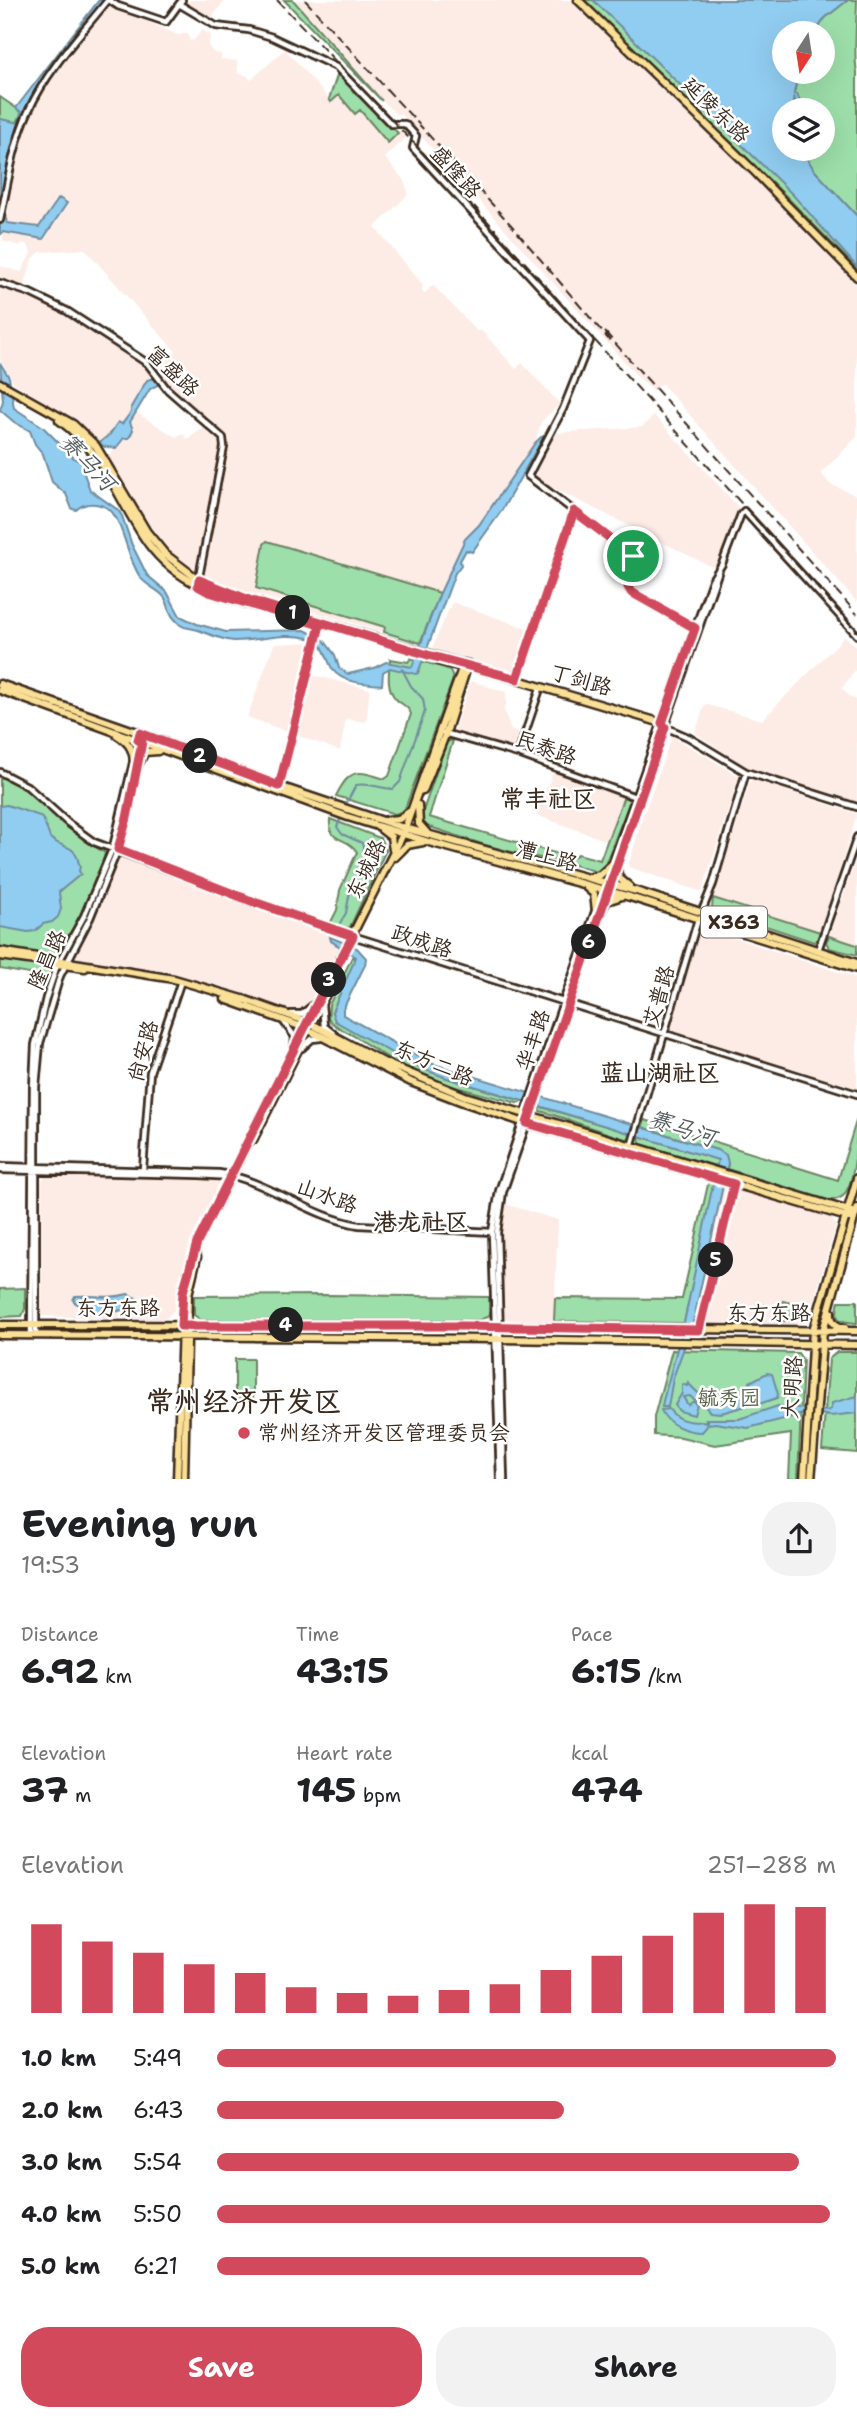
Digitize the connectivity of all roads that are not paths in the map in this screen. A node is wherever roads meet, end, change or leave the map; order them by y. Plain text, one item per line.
1 (108, 0) edge
2 (581, 0) edge
3 (181, 2) edge
4 (0, 220) edge
5 (857, 275) edge
6 (0, 283) edge
7 (0, 385) edge
8 (574, 511) junction
9 (198, 583) junction
10 (319, 626) junction
11 (696, 629) junction
12 (857, 635) edge
13 (465, 666) junction
14 (517, 679) junction
15 (0, 684) edge
16 (540, 689) junction
17 (0, 690) edge
18 (93, 724) junction
19 (662, 725) junction
20 (443, 733) junction
21 (141, 737) junction
22 (518, 754) junction
23 (178, 755) junction
24 (136, 766) junction
25 (0, 772) edge
26 (746, 772) junction
27 (279, 786) junction
28 (637, 797) junction
29 (416, 805) junction
30 (857, 807) edge
31 (336, 809) junction
32 (350, 814) junction
33 (379, 819) junction
34 (365, 822) junction
35 (405, 832) junction
36 (857, 836) edge
37 (442, 839) junction
38 (429, 842) junction
39 (115, 848) junction
40 (393, 858) junction
41 (614, 865) junction
42 (586, 877) junction
43 (571, 881) junction
44 (606, 886) junction
45 (636, 891) junction
46 (629, 897) junction
47 (598, 912) junction
48 (700, 915) junction
49 (353, 940) junction
50 (818, 950) junction
51 (0, 953) edge
52 (63, 963) junction
53 (857, 963) edge
54 (857, 969) edge
55 (180, 983) junction
56 (320, 1002) junction
57 (565, 1003) junction
58 (279, 1015) junction
59 (309, 1026) junction
60 (664, 1034) junction
61 (333, 1037) junction
62 (296, 1051) junction
63 (857, 1094) edge
64 (525, 1119) junction
65 (631, 1147) junction
66 (0, 1168) edge
67 (35, 1169) junction
68 (142, 1171) junction
69 (715, 1175) junction
70 (232, 1176) junction
71 (726, 1178) junction
72 (857, 1178) edge
73 (734, 1184) junction
74 (851, 1199) junction
75 (834, 1210) junction
76 (847, 1214) junction
77 (856, 1214) edge
78 (842, 1229) junction
79 (495, 1232) junction
80 (832, 1301) junction
81 (0, 1325) edge
82 (204, 1325) junction
83 (34, 1326) junction
84 (183, 1326) junction
85 (498, 1327) junction
86 (696, 1330) junction
87 (794, 1330) junction
88 (813, 1330) junction
89 (823, 1331) junction
90 (839, 1331) junction
91 (857, 1331) edge
92 (0, 1335) edge
93 (33, 1335) junction
94 (183, 1338) junction
95 (204, 1338) junction
96 (500, 1339) junction
97 (794, 1345) junction
98 (812, 1345) junction
99 (821, 1345) junction
100 (840, 1345) junction
101 (857, 1345) edge
102 (812, 1406) junction
103 (812, 1419) junction
104 (177, 1479) edge
105 (184, 1479) edge
106 (502, 1479) edge
107 (804, 1479) edge
108 (811, 1479) edge

1 - 3 street
1 - 4 street
2 - 5 main road, 延陵东路
3 - 8 street, 盛隆路
6 - 9 street, 富盛路
7 - 9 main road, 丁剑路
8 - 11 street
8 - 14 street
9 - 10 main road, 丁剑路
10 - 13 main road, 丁剑路
10 - 27 street
11 - 12 street, 华丰路
11 - 19 street, 华丰路
13 - 14 main road, 丁剑路
13 - 16 main road, 丁剑路
13 - 20 main road, 东城路
14 - 19 main road, 丁剑路
15 - 21 main road, X363
16 - 19 main road, 丁剑路
16 - 22 street
17 - 18 main road, X363
18 - 21 main road, X363
18 - 24 main road
19 - 26 street, 丁剑路
19 - 28 street, 华丰路
20 - 22 street, 民泰路
20 - 29 main road, 东城路
21 - 23 main road, X363
21 - 24 street, 隆昌路
21 - 27 main road, X363
22 - 28 street, 民泰路
23 - 24 main road
23 - 31 main road, X363
24 - 39 street, 隆昌路
25 - 39 street, 政成路
26 - 30 street, 丁剑路
26 - 48 street, 艾普路
27 - 31 main road, X363
28 - 41 street, 华丰路
29 - 33 main road
29 - 35 main road, 东城路
29 - 37 main road
31 - 32 main road, X363
32 - 33 main road, 漕上路 / X363
32 - 34 main road, 漕上路 / X363
33 - 35 main road, 漕上路 / X363
34 - 35 main road, 漕上路 / X363
34 - 40 main road
35 - 37 main road, 漕上路 / X363
35 - 38 main road, 漕上路 / X363
35 - 40 main road, 东城路
36 - 50 street
37 - 42 main road, 漕上路 / X363
38 - 40 main road
38 - 43 main road, 漕上路 / X363
39 - 49 street, 政成路
39 - 52 street, 隆昌路
40 - 49 main road, 东城路
41 - 42 main road
41 - 44 street, 华丰路
41 - 45 main road
42 - 44 main road, 漕上路 / X363
43 - 44 main road, 漕上路 / X363
43 - 47 main road
44 - 45 main road, 漕上路 / X363
44 - 46 main road, 漕上路 / X363
44 - 47 street, 华丰路
45 - 48 main road, 漕上路 / X363
46 - 47 main road
46 - 48 main road, 漕上路 / X363
47 - 57 street, 华丰路
48 - 50 main road, 漕上路 / X363
48 - 54 main road, 漕上路 / X363
48 - 60 street, 艾普路
49 - 56 main road, 东城路
49 - 57 street, 政成路
50 - 53 main road, 漕上路 / X363
51 - 52 main road, 东方二路
52 - 55 main road, 东方二路
52 - 67 street, 隆昌路
55 - 58 main road, 东方二路
55 - 68 street, 尚安路
56 - 58 street
56 - 59 main road, 东城路
56 - 61 street
57 - 60 street, 政成路
57 - 64 street, 华丰路
58 - 59 main road, 东方二路
58 - 62 street
59 - 61 main road, 东方二路
59 - 62 main road, 东城路
60 - 63 street, 政成路
60 - 65 street, 艾普路
61 - 62 street
61 - 64 main road, 东方二路
62 - 70 main road, 东城路
64 - 65 main road, 东方二路
64 - 69 main road, 东方二路
64 - 79 street, 华丰路
65 - 69 main road, 东方二路
66 - 67 street, 山水路
67 - 68 street, 山水路
67 - 83 street, 隆昌路
68 - 70 street, 山水路
69 - 71 main road, 东方二路
70 - 79 street, 山水路
70 - 84 main road, 东城路
71 - 73 main road, 东方二路
71 - 75 main road, 东方二路
72 - 74 main road, 大明路
73 - 75 main road, 东方二路
73 - 86 street
74 - 75 main road
74 - 76 main road, 大明路
75 - 76 main road, 东方二路
75 - 78 main road
76 - 77 main road, 东方二路
76 - 78 main road, 大明路
77 - 80 main road, 大明路
78 - 88 main road, 大明路
79 - 85 street, 华丰路
80 - 89 main road, 大明路
80 - 91 main road
81 - 83 main road, 东方东路
82 - 84 main road, 东方东路
82 - 85 main road, 东方东路
82 - 95 main road
83 - 84 main road, 东方东路
83 - 93 street, 隆昌路
84 - 94 main road, 东城路
85 - 86 main road, 东方东路
85 - 96 street, 华丰路
86 - 87 main road, 东方东路
87 - 88 main road, 东方东路
87 - 97 main road
88 - 89 main road, 东方东路
88 - 98 main road, 大明路
89 - 90 main road, 东方东路
89 - 99 main road, 大明路
90 - 91 main road, 东方东路
90 - 100 main road
92 - 93 main road, 东方东路
93 - 94 main road, 东方东路
94 - 95 main road, 东方东路
94 - 104 main road, 东城路
94 - 105 main road, 东城路
95 - 96 main road, 东方东路
96 - 97 main road, 东方东路
96 - 106 street, 华丰路
97 - 98 main road, 东方东路
98 - 99 main road, 东方东路
98 - 102 main road, 大明路
99 - 100 main road, 东方东路
99 - 102 main road, 大明路
100 - 101 main road, 东方东路
102 - 103 main road, 大明路
103 - 107 main road, 大明路
103 - 108 main road, 大明路

